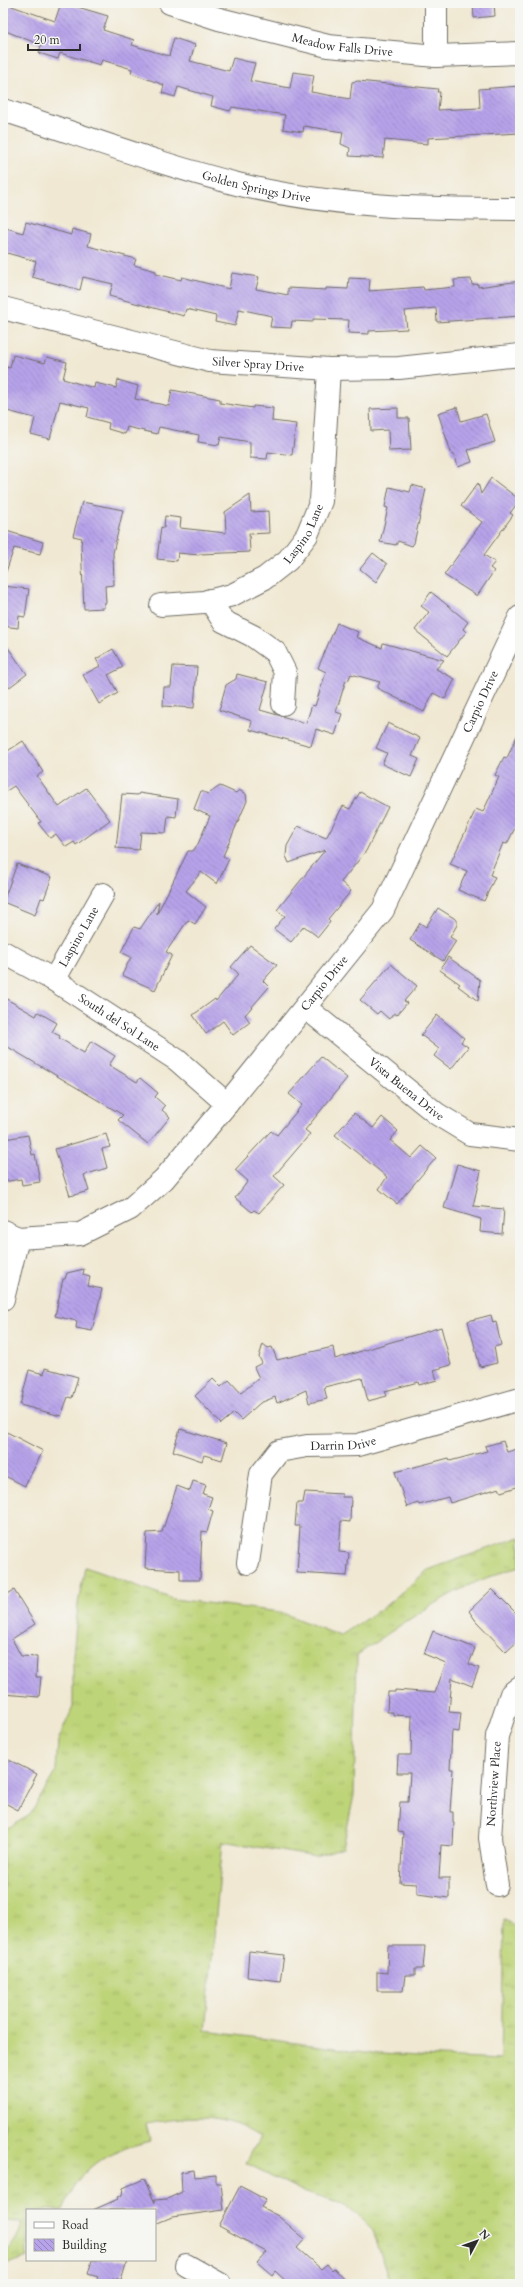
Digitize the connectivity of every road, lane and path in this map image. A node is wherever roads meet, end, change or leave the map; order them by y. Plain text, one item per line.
1 (170, 3) edge
2 (436, 3) edge
3 (520, 53) edge
4 (436, 56) junction
5 (3, 110) edge
6 (520, 209) edge
7 (3, 308) edge
8 (520, 355) edge
9 (329, 369) junction
10 (210, 600) junction
11 (161, 605) dead end
12 (520, 617) edge
13 (282, 704) dead end
14 (103, 894) dead end
15 (3, 952) edge
16 (54, 980) junction
17 (306, 1008) junction
18 (227, 1104) junction
19 (520, 1140) edge
20 (10, 1235) edge
21 (3, 1299) edge
22 (520, 1398) edge
23 (248, 1562) dead end
24 (520, 1687) edge
25 (497, 1886) dead end
26 (186, 2265) dead end
27 (220, 2284) edge

1 - 4 street, Meadow Falls Drive
2 - 4 street
3 - 4 street, Meadow Falls Drive
5 - 6 street, Golden Springs Drive
7 - 9 street, Silver Spray Drive
8 - 9 street, Silver Spray Drive
9 - 10 street, Laspino Lane
10 - 11 street, Laspino Lane
10 - 13 street
12 - 17 street, Carpio Drive
14 - 16 street, Laspino Lane
15 - 16 street, South del Sol Lane
16 - 18 street, South del Sol Lane
17 - 18 street, Carpio Drive
17 - 19 street, Vista Buena Drive
18 - 20 street, Carpio Drive
20 - 21 street
22 - 23 street, Darrin Drive
24 - 25 street, Northview Place
26 - 27 street

